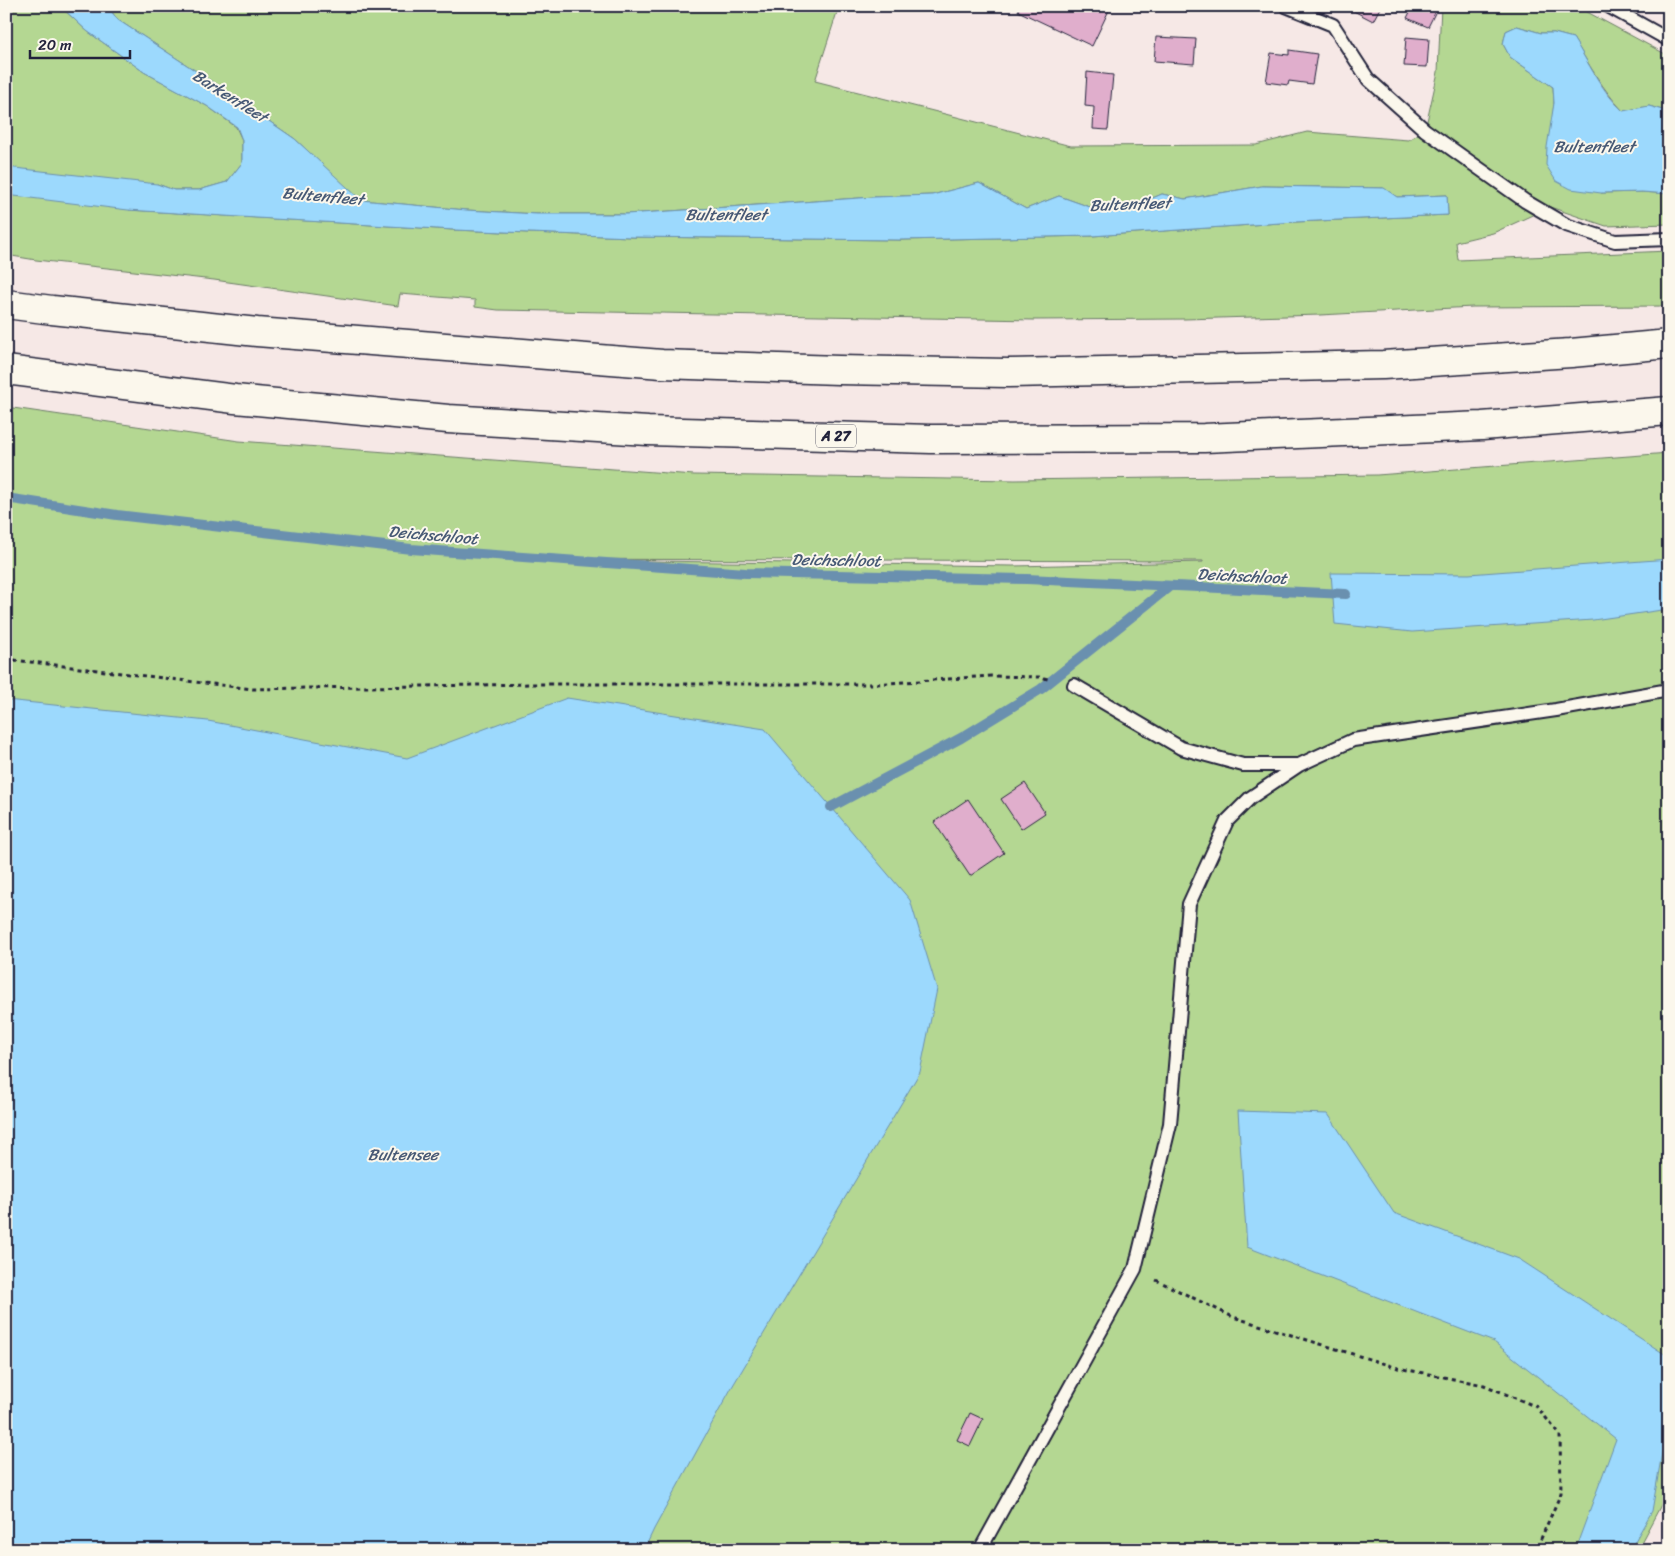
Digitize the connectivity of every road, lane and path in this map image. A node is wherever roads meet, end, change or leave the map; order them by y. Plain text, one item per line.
1 (1286, 6) edge
2 (1608, 6) edge
3 (1669, 40) edge
4 (1669, 239) edge
5 (6, 304) edge
6 (1669, 344) edge
7 (6, 370) edge
8 (1669, 411) edge
9 (6, 659) edge
10 (1041, 677) dead end
11 (1074, 685) dead end
12 (1669, 690) edge
13 (1300, 764) junction
14 (1135, 1269) junction
15 (980, 1550) edge
16 (1536, 1550) edge

1 - 4 lane
2 - 3 lane
5 - 6 highway
7 - 8 highway, A 27
9 - 10 path
11 - 13 lane
12 - 13 lane
13 - 14 lane
14 - 15 lane
14 - 16 path

